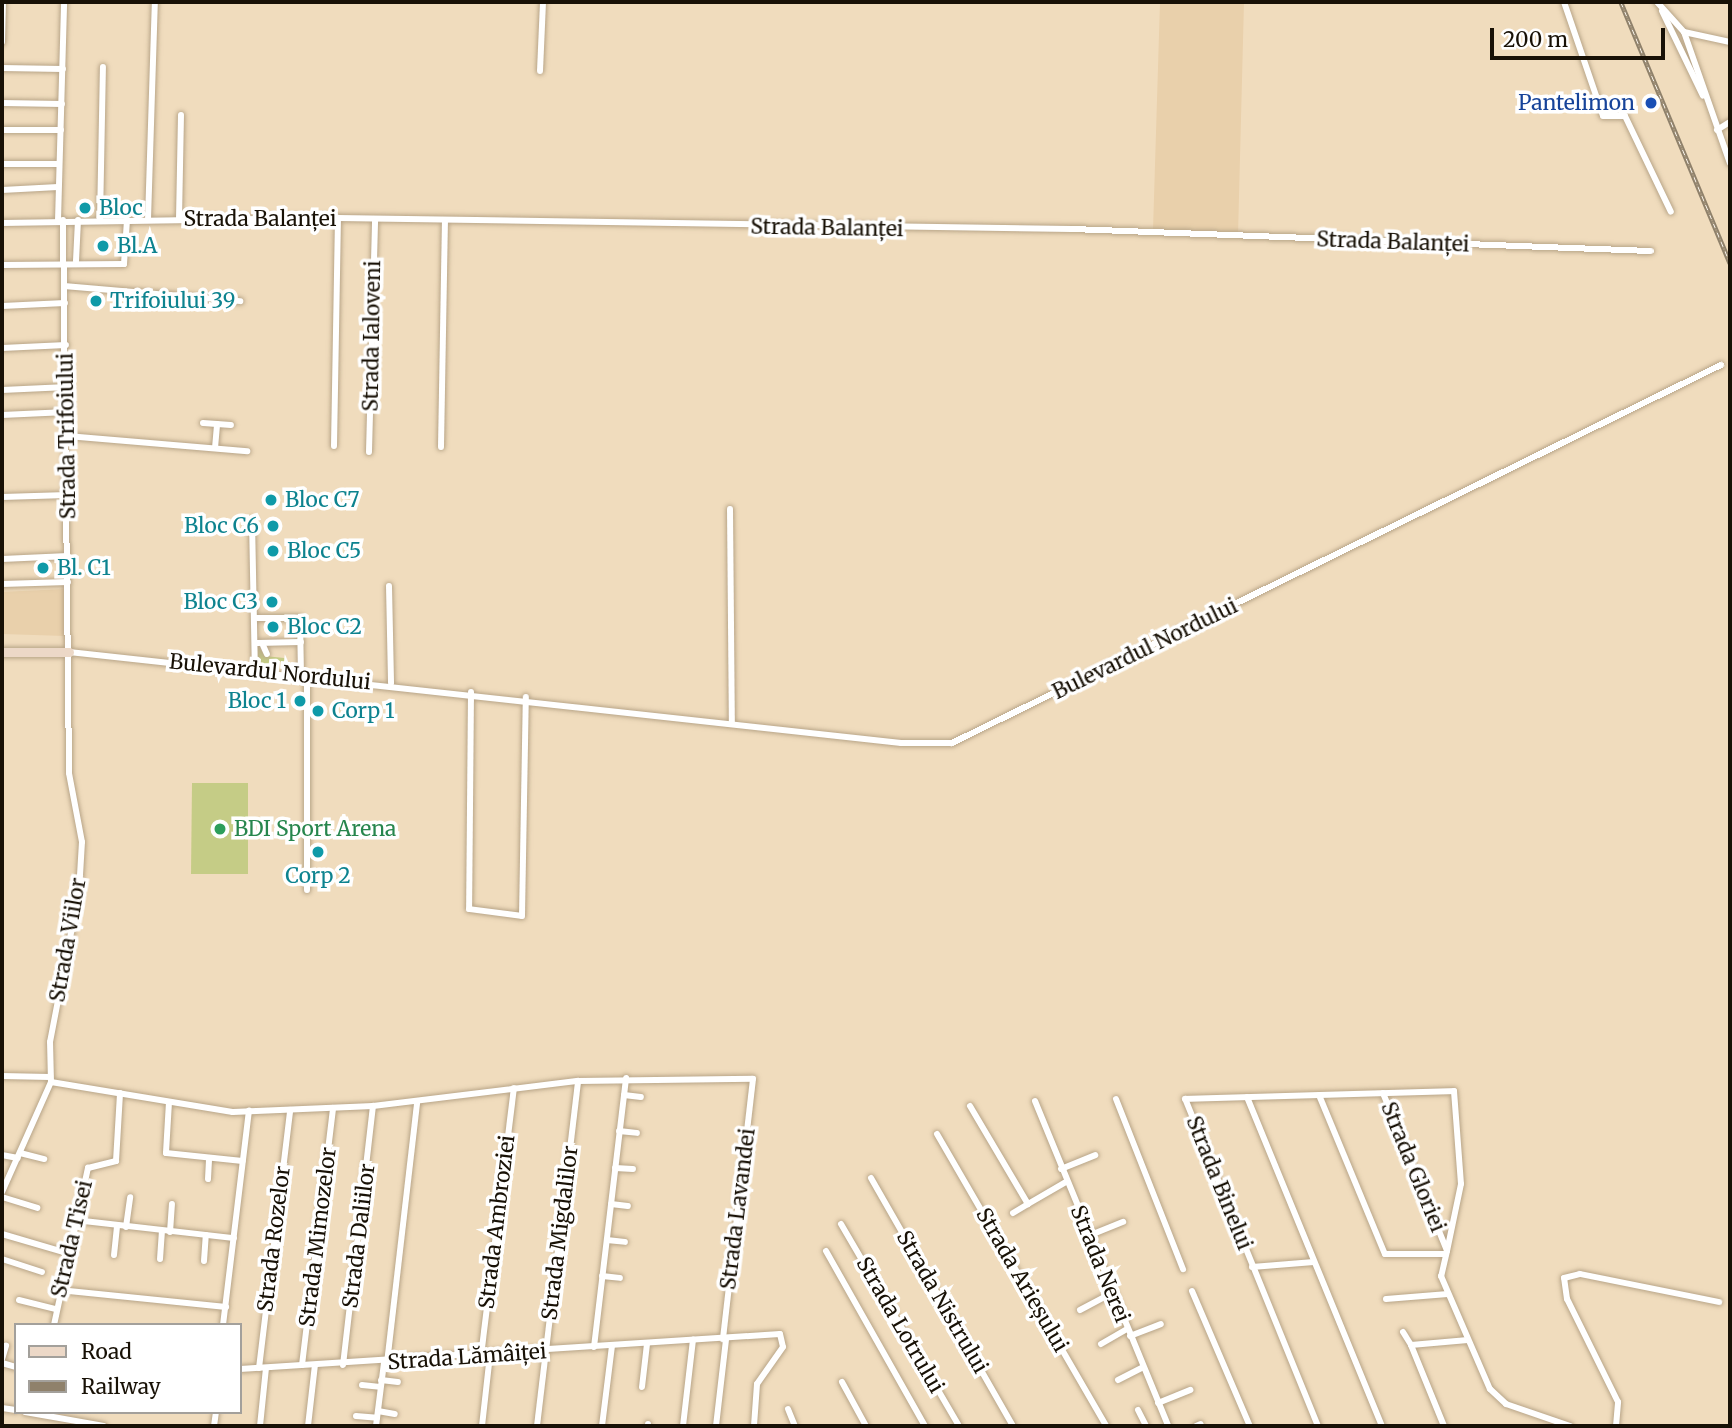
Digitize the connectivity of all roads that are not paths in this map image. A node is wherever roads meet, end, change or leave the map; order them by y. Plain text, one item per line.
1 (3, 2) edge
2 (64, 2) edge
3 (155, 2) edge
4 (542, 2) edge
5 (1564, 2) edge
6 (1657, 2) edge
7 (1661, 10) junction
8 (1684, 32) junction
9 (2, 42) edge
10 (1730, 42) edge
11 (103, 67) dead end
12 (2, 68) edge
13 (63, 69) junction
14 (540, 71) dead end
15 (2, 103) edge
16 (1708, 103) junction
17 (62, 104) junction
18 (181, 115) dead end
19 (1730, 122) edge
20 (2, 130) edge
21 (61, 130) junction
22 (1717, 130) junction
23 (1730, 163) edge
24 (2, 164) edge
25 (58, 164) junction
26 (58, 187) junction
27 (2, 190) edge
28 (1671, 212) dead end
29 (338, 218) junction
30 (179, 219) junction
31 (374, 219) junction
32 (60, 220) junction
33 (78, 220) junction
34 (100, 220) junction
35 (127, 220) junction
36 (148, 220) junction
37 (445, 220) junction
38 (2, 223) edge
39 (1651, 251) dead end
40 (76, 261) junction
41 (64, 262) junction
42 (2, 265) edge
43 (64, 286) junction
44 (240, 301) dead end
45 (65, 303) junction
46 (2, 306) edge
47 (66, 345) junction
48 (2, 348) edge
49 (1721, 365) dead end
50 (66, 387) junction
51 (2, 390) edge
52 (67, 412) junction
53 (2, 415) edge
54 (203, 424) dead end
55 (217, 425) junction
56 (230, 425) dead end
57 (67, 436) junction
58 (334, 446) dead end
59 (440, 447) dead end
60 (215, 448) junction
61 (247, 451) dead end
62 (369, 452) dead end
63 (67, 495) junction
64 (2, 497) edge
65 (730, 509) dead end
66 (253, 520) dead end
67 (68, 556) junction
68 (2, 559) edge
69 (68, 582) junction
70 (2, 584) edge
71 (388, 586) dead end
72 (256, 618) dead end
73 (301, 642) junction
74 (2, 652) edge
75 (69, 652) junction
76 (267, 654) dead end
77 (256, 670) junction
78 (304, 676) junction
79 (391, 683) junction
80 (471, 692) junction
81 (526, 697) junction
82 (732, 723) junction
83 (307, 890) dead end
84 (2, 1076) edge
85 (625, 1078) junction
86 (50, 1079) junction
87 (578, 1081) junction
88 (514, 1088) junction
89 (120, 1093) junction
90 (1382, 1093) junction
91 (624, 1095) junction
92 (1319, 1095) junction
93 (641, 1097) dead end
94 (1247, 1097) junction
95 (1116, 1099) dead end
96 (1035, 1101) dead end
97 (169, 1102) junction
98 (417, 1102) junction
99 (970, 1105) dead end
100 (373, 1106) junction
101 (333, 1108) junction
102 (290, 1110) junction
103 (249, 1111) junction
104 (619, 1131) junction
105 (637, 1133) dead end
106 (937, 1134) dead end
107 (2, 1155) edge
108 (1095, 1155) dead end
109 (19, 1156) junction
110 (209, 1158) junction
111 (44, 1159) dead end
112 (243, 1161) junction
113 (615, 1168) junction
114 (633, 1169) dead end
115 (1061, 1169) junction
116 (871, 1178) dead end
117 (208, 1179) dead end
118 (1066, 1182) junction
119 (2, 1194) edge
120 (130, 1197) dead end
121 (172, 1204) dead end
122 (611, 1204) junction
123 (1028, 1204) junction
124 (628, 1206) dead end
125 (37, 1208) dead end
126 (1013, 1213) dead end
127 (75, 1220) junction
128 (1123, 1222) dead end
129 (841, 1224) dead end
130 (117, 1226) junction
131 (126, 1227) junction
132 (166, 1231) junction
133 (2, 1234) edge
134 (206, 1235) junction
135 (1088, 1236) junction
136 (234, 1238) junction
137 (607, 1240) junction
138 (625, 1242) dead end
139 (826, 1251) dead end
140 (67, 1253) junction
141 (1447, 1253) junction
142 (114, 1255) dead end
143 (2, 1259) edge
144 (160, 1259) dead end
145 (204, 1261) dead end
146 (1314, 1262) junction
147 (1252, 1267) junction
148 (1183, 1269) dead end
149 (42, 1272) dead end
150 (602, 1276) junction
151 (620, 1278) dead end
152 (60, 1290) junction
153 (1192, 1291) dead end
154 (1112, 1293) junction
155 (1448, 1294) junction
156 (1386, 1299) dead end
157 (19, 1300) dead end
158 (1719, 1302) dead end
159 (226, 1307) junction
160 (56, 1309) junction
161 (1080, 1310) dead end
162 (54, 1323) edge
163 (223, 1323) edge
164 (1161, 1324) dead end
165 (1403, 1332) dead end
166 (1129, 1333) junction
167 (724, 1339) junction
168 (693, 1340) junction
169 (1468, 1340) junction
170 (647, 1343) junction
171 (1101, 1344) dead end
172 (1410, 1345) junction
173 (6, 1346) dead end
174 (612, 1346) junction
175 (594, 1348) junction
176 (546, 1350) junction
177 (490, 1355) junction
178 (481, 1356) junction
179 (2, 1361) edge
180 (385, 1363) junction
181 (302, 1365) junction
182 (315, 1365) junction
183 (343, 1365) junction
184 (1143, 1367) junction
185 (263, 1368) junction
186 (242, 1369) edge
187 (1118, 1380) dead end
188 (398, 1382) dead end
189 (842, 1382) dead end
190 (381, 1384) junction
191 (362, 1385) dead end
192 (642, 1387) dead end
193 (1189, 1390) dead end
194 (1158, 1403) junction
195 (788, 1409) dead end
196 (1138, 1410) dead end
197 (36, 1414) edge
198 (395, 1414) dead end
199 (356, 1416) dead end
200 (377, 1419) edge
201 (104, 1426) edge
202 (260, 1426) edge
203 (308, 1426) edge
204 (482, 1426) edge
205 (537, 1426) edge
206 (602, 1426) edge
207 (683, 1426) edge
208 (716, 1426) edge
209 (754, 1426) edge
210 (795, 1426) edge
211 (866, 1426) edge
212 (925, 1426) edge
213 (959, 1426) edge
214 (1013, 1426) edge
215 (1106, 1426) edge
216 (1146, 1426) edge
217 (1168, 1426) edge
218 (1250, 1426) edge
219 (1318, 1426) edge
220 (1381, 1426) edge
221 (1444, 1426) edge
222 (1570, 1426) edge
223 (1616, 1426) edge

1 - 9 street
2 - 13 street, Strada Trifoiului
3 - 36 street
4 - 14 street
5 - 28 street
6 - 7 street
7 - 8 street
7 - 16 street
8 - 10 street
8 - 16 street
11 - 34 street
12 - 13 street
13 - 17 street, Strada Trifoiului
15 - 17 street
16 - 22 street
17 - 21 street, Strada Trifoiului
18 - 30 street
19 - 22 street
20 - 21 street
21 - 25 street, Strada Trifoiului
22 - 23 street
24 - 25 street
25 - 26 street, Strada Trifoiului
26 - 27 street
26 - 32 street, Strada Trifoiului
29 - 30 street, Strada Balanței
29 - 31 street, Strada Balanței
29 - 58 street
30 - 36 street, Strada Balanței
31 - 37 street, Strada Balanței
31 - 62 street, Strada Ialoveni
32 - 33 street, Strada Balanței
32 - 38 street, Strada Balanței
32 - 41 street, Strada Trifoiului
33 - 34 street, Strada Balanței
33 - 40 street
34 - 35 street, Strada Balanței
35 - 36 street, Strada Balanței
35 - 40 street
37 - 39 street, Strada Balanței
37 - 59 street
40 - 41 street
41 - 42 street
41 - 43 street, Strada Trifoiului
43 - 44 street
43 - 45 street, Strada Trifoiului
45 - 46 street
45 - 47 street, Strada Trifoiului
47 - 48 street
47 - 50 street, Strada Trifoiului
49 - 82 street, Bulevardul Nordului
50 - 51 street
50 - 52 street, Strada Trifoiului
52 - 53 street
52 - 57 street, Strada Trifoiului
54 - 55 street
55 - 56 street
55 - 60 street
57 - 60 street
57 - 63 street, Strada Trifoiului
60 - 61 street
63 - 64 street
63 - 67 street, Strada Trifoiului
65 - 82 street
66 - 77 street
67 - 68 street
67 - 69 street, Strada Trifoiului
69 - 70 street
69 - 75 street, Strada Trifoiului
71 - 79 street
72 - 73 street
73 - 76 street
73 - 78 street
74 - 75 street
75 - 77 street, Bulevardul Nordului
75 - 86 street, Strada Viilor
77 - 78 street, Bulevardul Nordului
78 - 79 street, Bulevardul Nordului
78 - 83 street
79 - 80 street, Bulevardul Nordului
80 - 81 street, Bulevardul Nordului
80 - 81 street
81 - 82 street, Bulevardul Nordului
84 - 86 street
85 - 87 street
85 - 91 street
85 - 167 street, Strada Lavandei
86 - 89 street
86 - 109 street, Strada Viilor
87 - 88 street
87 - 176 street, Strada Migdalilor
88 - 98 street
88 - 178 street, Strada Ambroziei
89 - 97 street
89 - 127 street, Strada Tisei
90 - 92 street
90 - 141 street, Strada Gloriei
90 - 141 street
91 - 93 street
91 - 104 street
92 - 94 street
92 - 141 street
94 - 146 street
94 - 147 street, Strada Binelui
95 - 148 street
96 - 115 street, Strada Nerei
97 - 103 street
97 - 110 street
98 - 100 street
98 - 180 street
99 - 123 street
100 - 101 street
100 - 183 street, Strada Daliilor
101 - 102 street
101 - 181 street, Strada Mimozelor
102 - 103 street
102 - 185 street, Strada Rozelor
103 - 112 street
104 - 105 street
104 - 113 street
106 - 215 street, Strada Arieșului
107 - 109 street
108 - 115 street
109 - 111 street
109 - 119 street, Strada Viilor
110 - 112 street
110 - 117 street
112 - 136 street
113 - 114 street
113 - 122 street
115 - 118 street, Strada Nerei
116 - 214 street, Strada Nistrului
118 - 123 street
118 - 135 street, Strada Nerei
119 - 125 street
120 - 131 street
121 - 132 street
122 - 124 street
122 - 137 street
123 - 126 street
127 - 130 street
127 - 140 street, Strada Tisei
128 - 135 street
129 - 213 street, Strada Lotrului
130 - 131 street
130 - 142 street
131 - 132 street
132 - 134 street
132 - 144 street
133 - 140 street
134 - 136 street
134 - 145 street
135 - 154 street, Strada Nerei
136 - 159 street
137 - 138 street
137 - 150 street
139 - 212 street
140 - 152 street, Strada Tisei
141 - 155 street, Strada Gloriei
143 - 149 street
146 - 147 street
146 - 220 street
147 - 219 street, Strada Binelui
150 - 151 street
150 - 175 street
152 - 159 street
152 - 160 street, Strada Tisei
153 - 218 street
154 - 161 street
154 - 166 street, Strada Nerei
155 - 156 street
155 - 169 street, Strada Gloriei
157 - 160 street
158 - 223 street
159 - 163 street
160 - 162 street, Strada Tisei
164 - 166 street
165 - 172 street
166 - 171 street
166 - 184 street, Strada Nerei
167 - 168 street, Strada Lămâiței
167 - 208 street, Strada Lavandei
167 - 209 street, Strada Lămâiței
168 - 170 street, Strada Lămâiței
168 - 207 street
169 - 172 street
169 - 222 street, Strada Gloriei
170 - 174 street, Strada Lămâiței
170 - 192 street
172 - 221 street
173 - 179 street
174 - 175 street, Strada Lămâiței
174 - 206 street
175 - 176 street, Strada Lămâiței
176 - 177 street, Strada Lămâiței
176 - 205 street, Strada Migdalilor
177 - 178 street, Strada Lămâiței
177 - 204 street
178 - 180 street, Strada Lămâiței
180 - 183 street, Strada Lămâiței
180 - 190 street
181 - 182 street, Strada Lămâiței
181 - 185 street, Strada Lămâiței
182 - 183 street, Strada Lămâiței
182 - 203 street
184 - 187 street
184 - 194 street, Strada Nerei
185 - 186 street, Strada Lămâiței
185 - 202 street, Strada Rozelor
188 - 190 street
189 - 211 street
190 - 191 street
190 - 200 street
193 - 194 street
194 - 217 street, Strada Nerei
195 - 210 street
196 - 216 street
197 - 201 street
198 - 200 street
199 - 200 street

